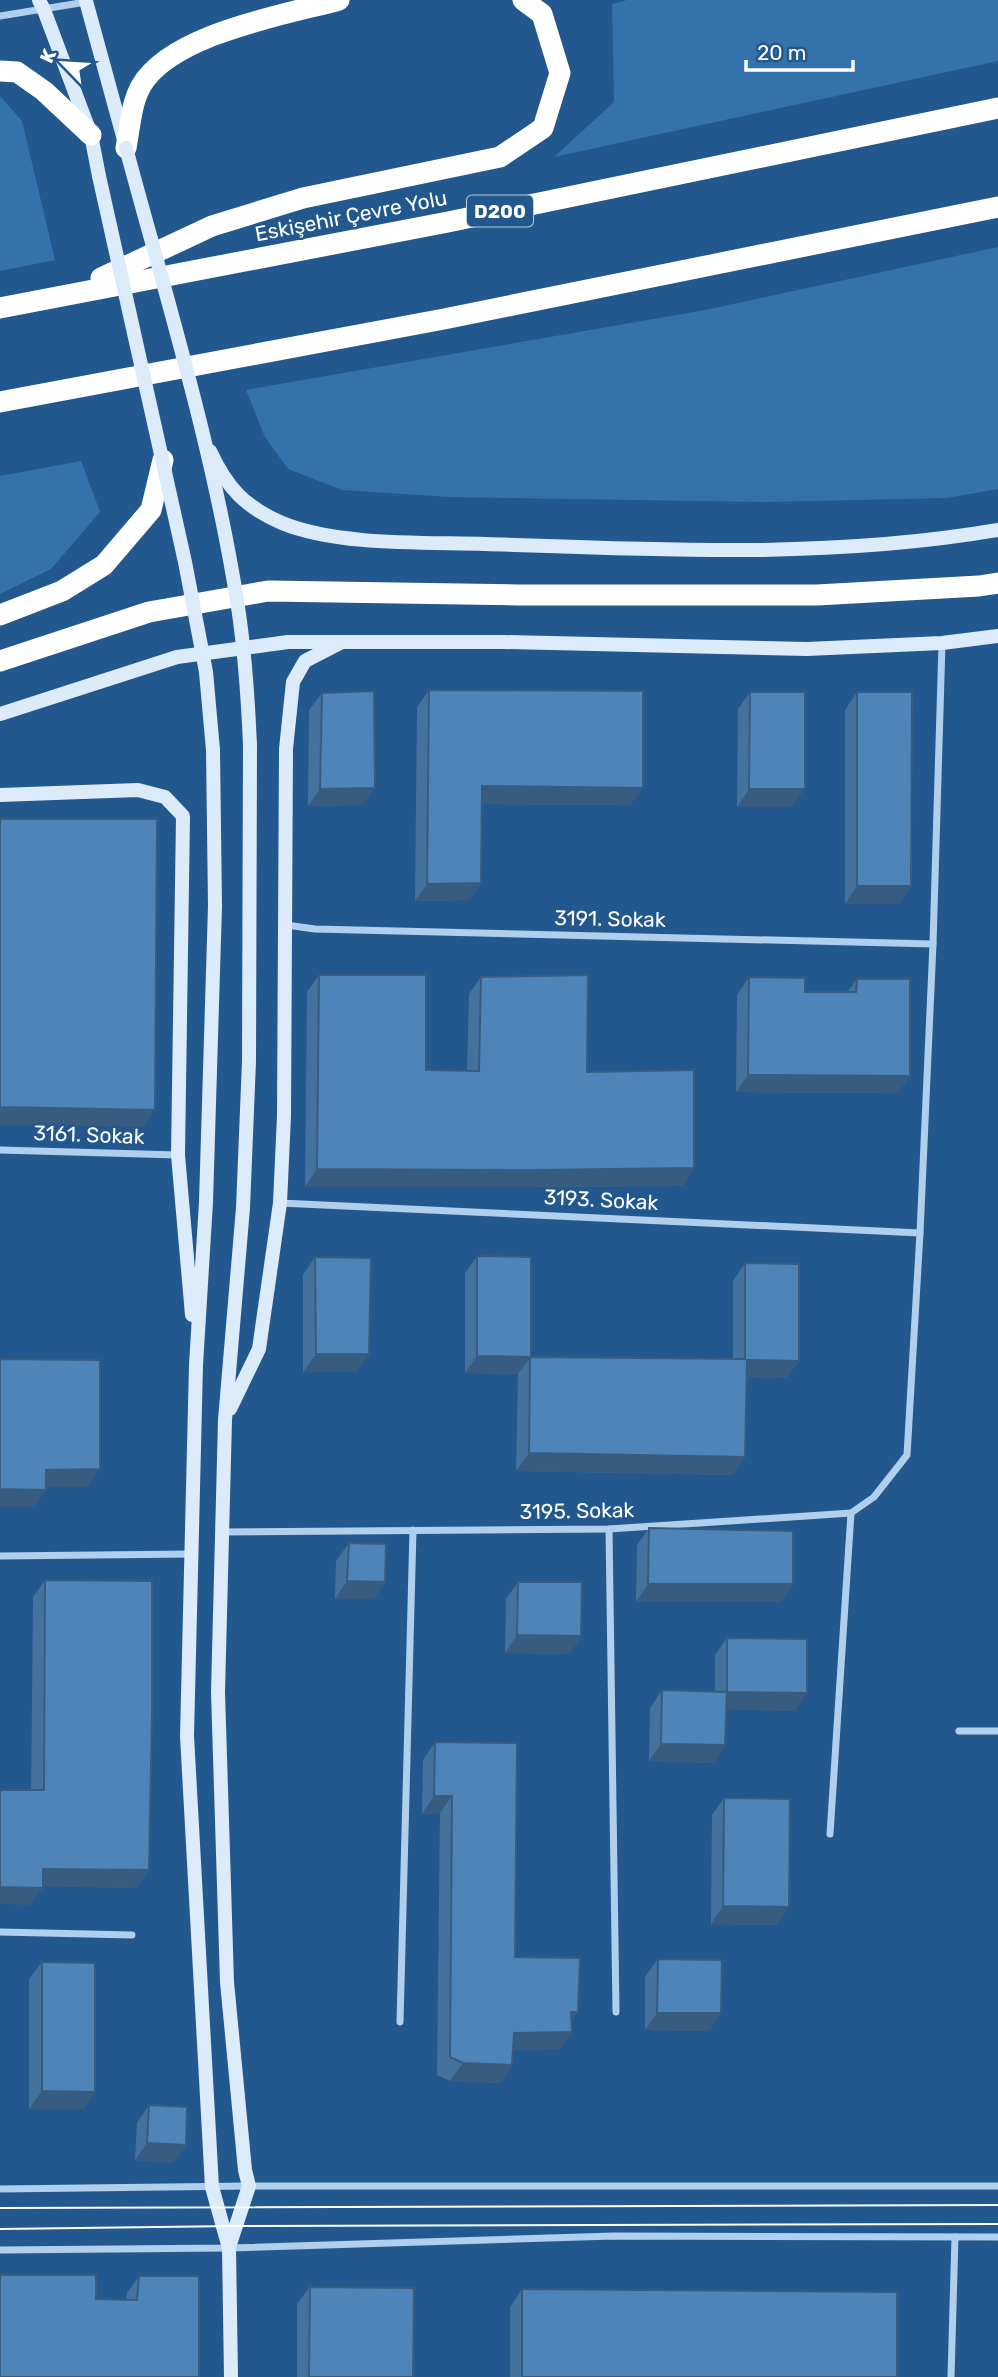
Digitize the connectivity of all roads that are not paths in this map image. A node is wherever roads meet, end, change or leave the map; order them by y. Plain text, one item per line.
1 (339, 0) edge
2 (523, 0) edge
3 (88, 1) edge
4 (41, 5) edge
5 (0, 16) edge
6 (0, 71) edge
7 (998, 108) edge
8 (91, 135) junction
9 (126, 148) junction
10 (998, 207) edge
11 (58, 298) junction
12 (0, 309) edge
13 (0, 402) edge
14 (204, 436) junction
15 (163, 460) junction
16 (998, 530) edge
17 (998, 583) edge
18 (0, 615) edge
19 (998, 636) edge
20 (346, 640) junction
21 (943, 643) junction
22 (0, 661) edge
23 (0, 714) edge
24 (0, 795) edge
25 (286, 925) junction
26 (933, 944) junction
27 (0, 1150) edge
28 (178, 1155) junction
29 (280, 1203) junction
30 (920, 1233) junction
31 (196, 1365) junction
32 (225, 1420) junction
33 (851, 1513) junction
34 (609, 1529) junction
35 (413, 1530) junction
36 (222, 1532) junction
37 (191, 1554) junction
38 (0, 1556) edge
39 (960, 1731) dead end
40 (998, 1731) edge
41 (830, 1834) dead end
42 (0, 1932) edge
43 (132, 1935) dead end
44 (616, 2012) dead end
45 (400, 2022) dead end
46 (249, 2186) junction
47 (998, 2186) edge
48 (212, 2187) junction
49 (0, 2189) edge
50 (954, 2236) junction
51 (998, 2237) edge
52 (229, 2248) junction
53 (0, 2250) edge
54 (231, 2377) edge
55 (951, 2377) edge

1 - 9 highway
2 - 11 highway
3 - 4 street
3 - 9 street
4 - 5 street
4 - 8 street
6 - 8 highway
7 - 11 highway, Eskişehir Çevre Yolu / D200
8 - 15 street, bridge
9 - 14 street, bridge
10 - 13 highway
11 - 12 highway, Eskişehir Çevre Yolu / D200
14 - 16 street
14 - 32 street, bridge
15 - 18 highway
15 - 31 street, bridge
17 - 22 highway
19 - 21 street
20 - 21 street
20 - 23 street
20 - 25 street
21 - 26 street
24 - 28 street
25 - 26 street, 3191. Sokak
25 - 29 street
26 - 30 street
27 - 28 street, 3161. Sokak
28 - 31 street
29 - 30 street, 3193. Sokak
29 - 32 street
30 - 33 street
31 - 37 street
32 - 36 street
33 - 34 street, 3195. Sokak
33 - 41 street
34 - 35 street, 3195. Sokak
34 - 44 street
35 - 36 street, 3195. Sokak
35 - 45 street
36 - 46 street
37 - 38 street
37 - 48 street
39 - 40 street
42 - 43 street
46 - 47 street
46 - 48 street
46 - 52 street
48 - 49 street
48 - 52 street
50 - 51 street
50 - 52 street
50 - 55 street
52 - 53 street
52 - 54 street

